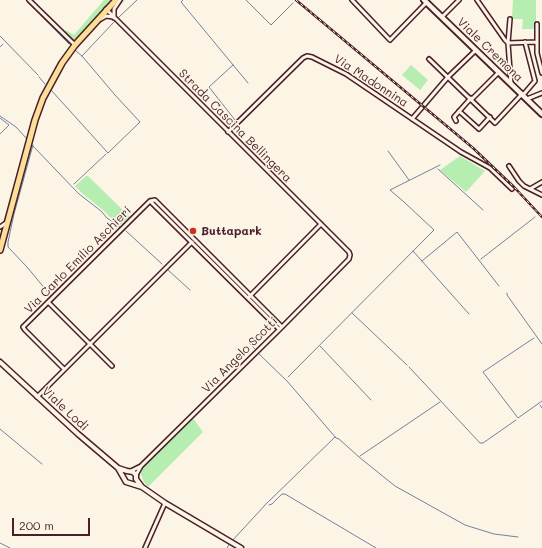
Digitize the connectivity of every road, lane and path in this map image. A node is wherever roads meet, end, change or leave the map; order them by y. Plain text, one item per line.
1 (29, 0) edge
2 (116, 0) edge
3 (120, 0) edge
4 (353, 0) edge
5 (458, 0) edge
6 (477, 0) edge
7 (425, 1) edge
8 (106, 9) junction
9 (442, 17) junction
10 (114, 18) junction
11 (510, 19) dead end
12 (537, 24) dead end
13 (85, 34) junction
14 (525, 42) junction
15 (537, 42) junction
16 (508, 43) junction
17 (75, 45) junction
18 (476, 50) junction
19 (429, 59) dead end
20 (499, 72) junction
21 (542, 73) edge
22 (448, 77) junction
23 (511, 84) junction
24 (542, 93) edge
25 (522, 95) junction
26 (472, 99) junction
27 (527, 100) junction
28 (460, 111) junction
29 (542, 114) edge
30 (490, 117) junction
31 (412, 119) junction
32 (456, 121) dead end
33 (228, 132) junction
34 (509, 166) dead end
35 (542, 182) edge
36 (512, 189) dead end
37 (530, 189) junction
38 (542, 196) edge
39 (153, 200) junction
40 (8, 222) junction
41 (321, 224) junction
42 (0, 228) edge
43 (5, 232) junction
44 (192, 242) junction
45 (0, 250) edge
46 (350, 256) joint
47 (249, 297) junction
48 (48, 302) junction
49 (280, 328) junction
50 (90, 344) junction
51 (0, 362) edge
52 (112, 366) dead end
53 (64, 369) junction
54 (37, 397) junction
55 (141, 466) junction
56 (118, 468) junction
57 (129, 471) junction
58 (136, 477) junction
59 (124, 478) junction
60 (132, 483) junction
61 (142, 487) junction
62 (165, 503) junction
63 (145, 548) edge
64 (241, 548) edge

1 - 17 street
2 - 8 main road
3 - 10 street
4 - 7 street
5 - 9 street
6 - 16 street
7 - 9 main road, Viale Cremona
8 - 10 street, Strada Cascina Bellingera
8 - 13 main road
9 - 18 main road, Viale Cremona
10 - 13 street
10 - 33 street, Strada Cascina Bellingera
11 - 16 street
12 - 15 street
13 - 17 main road
14 - 15 street
14 - 16 street
14 - 25 street
15 - 21 street
16 - 23 street
17 - 40 main road
18 - 20 main road, Viale Cremona
18 - 22 street
19 - 22 street
20 - 23 main road, Viale Cremona
20 - 26 street
22 - 26 street
22 - 31 street
23 - 25 main road, Viale Cremona
24 - 27 street
25 - 27 main road, Viale Cremona
25 - 30 street
26 - 28 street
26 - 30 street
27 - 29 main road, Viale Cremona
28 - 30 street
28 - 32 street
31 - 33 street, Via Madonnina
31 - 36 street, Via Madonnina
33 - 41 street, Strada Cascina Bellingera
34 - 37 street
35 - 37 street
37 - 38 street
39 - 44 street
39 - 47 street
39 - 48 street, Via Carlo Emilio Aschieri
40 - 42 street
40 - 43 main road
41 - 46 street, Strada Cascina Bellingera
41 - 47 street
42 - 43 street
43 - 45 main road
44 - 47 street
44 - 50 street
46 - 49 street, Via Angelo Scotti
47 - 49 street
48 - 50 street
48 - 53 street, Via Carlo Emilio Aschieri
49 - 55 street, Via Angelo Scotti
50 - 52 street
50 - 53 street
51 - 54 street, Viale Lodi
53 - 54 street
54 - 56 street, Viale Lodi
55 - 57 street, Via Angelo Scotti
55 - 58 street, Via Angelo Scotti
56 - 57 street, Viale Lodi
56 - 59 street, Viale Lodi
57 - 58 street
57 - 59 street
58 - 60 street
58 - 61 street
59 - 60 street
60 - 61 street
61 - 62 street
62 - 63 street
62 - 64 street

